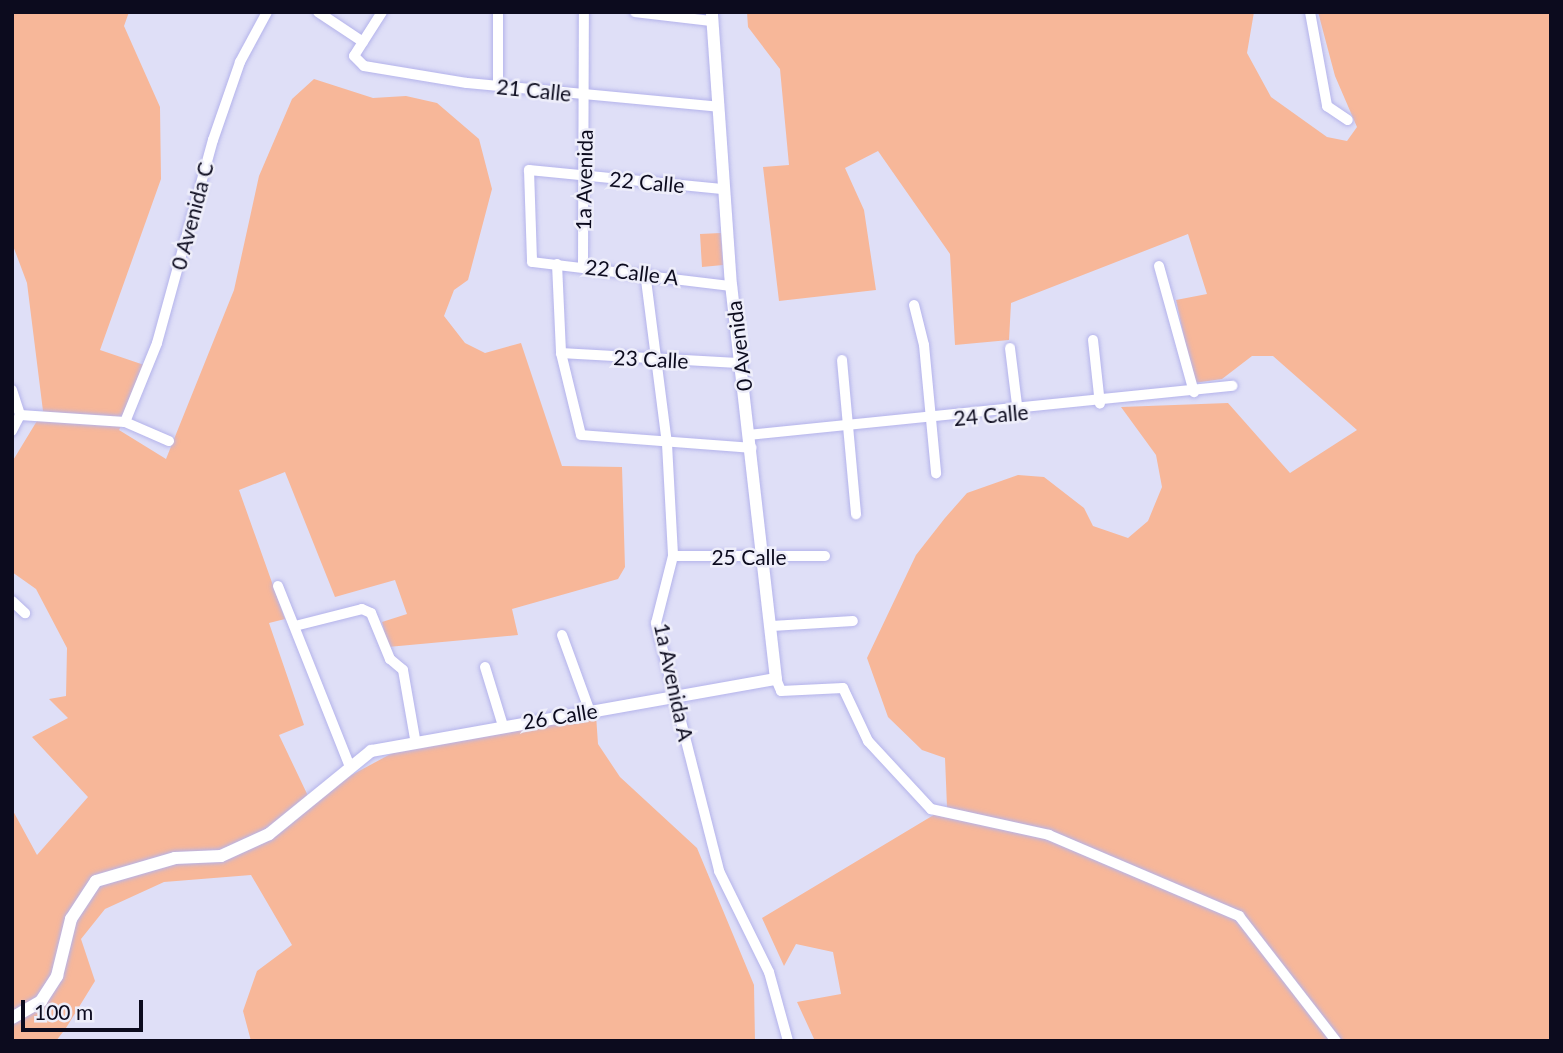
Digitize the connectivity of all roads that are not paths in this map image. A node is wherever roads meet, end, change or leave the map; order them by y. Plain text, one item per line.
1 (267, 12) edge
2 (318, 12) edge
3 (382, 12) edge
4 (498, 12) edge
5 (584, 12) edge
6 (635, 12) edge
7 (1310, 12) edge
8 (712, 17) edge
9 (363, 42) junction
10 (498, 86) junction
11 (585, 95) junction
12 (719, 107) junction
13 (1348, 120) dead end
14 (586, 176) junction
15 (722, 189) junction
16 (532, 262) joint
17 (557, 264) junction
18 (583, 264) junction
19 (1160, 266) dead end
20 (645, 272) junction
21 (731, 286) junction
22 (914, 305) dead end
23 (1093, 340) dead end
24 (1010, 348) dead end
25 (561, 353) junction
26 (654, 360) junction
27 (842, 360) dead end
28 (742, 363) junction
29 (1233, 386) dead end
30 (12, 390) edge
31 (1194, 392) junction
32 (1100, 404) junction
33 (1018, 413) junction
34 (20, 415) junction
35 (932, 419) junction
36 (125, 422) junction
37 (847, 426) junction
38 (12, 431) edge
39 (169, 441) dead end
40 (750, 441) junction
41 (667, 444) junction
42 (936, 473) dead end
43 (856, 514) dead end
44 (673, 556) junction
45 (825, 556) dead end
46 (766, 558) junction
47 (278, 586) dead end
48 (12, 601) edge
49 (25, 613) dead end
50 (853, 621) dead end
51 (295, 626) junction
52 (772, 626) junction
53 (562, 635) dead end
54 (485, 667) dead end
55 (776, 679) junction
56 (676, 696) junction
57 (590, 712) junction
58 (503, 726) junction
59 (415, 739) junction
60 (350, 767) junction
61 (12, 1018) edge
62 (785, 1039) edge
63 (1336, 1041) edge

1 - 36 street, 0 Avenida C
2 - 9 street
3 - 9 street
4 - 10 street
5 - 11 street, 1a Avenida
6 - 8 street
7 - 13 street
8 - 12 street, 0 Avenida
9 - 10 street, 21 Calle
10 - 11 street, 21 Calle
11 - 12 street, 21 Calle
11 - 14 street, 1a Avenida
12 - 15 street, 0 Avenida
14 - 15 street, 22 Calle
14 - 16 street, 22 Calle
14 - 18 street, 1a Avenida
15 - 21 street, 0 Avenida
16 - 17 street, 22 Calle A
17 - 18 street, 22 Calle A
17 - 25 street
18 - 20 street, 22 Calle A
19 - 31 street
20 - 21 street, 22 Calle A
20 - 26 street, 1a Avenida A
21 - 28 street, 0 Avenida
22 - 35 street
23 - 32 street
24 - 33 street
25 - 26 street, 23 Calle
25 - 41 street, 24 Calle
26 - 28 street, 23 Calle
26 - 41 street, 1a Avenida A
27 - 37 street
28 - 40 street, 0 Avenida
29 - 31 street, 24 Calle
30 - 34 street
31 - 32 street, 24 Calle
32 - 33 street, 24 Calle
33 - 35 street, 24 Calle
34 - 36 street
34 - 38 street
35 - 37 street, 24 Calle
35 - 42 street
36 - 39 street
37 - 40 street, 24 Calle
37 - 43 street
40 - 41 street, 24 Calle
40 - 46 street, 0 Avenida
41 - 44 street, 1a Avenida A
44 - 46 street, 25 Calle
44 - 56 street, 1a Avenida A
45 - 46 street, 25 Calle
46 - 52 street, 0 Avenida
47 - 51 street
48 - 49 street
50 - 52 street
51 - 59 street
51 - 60 street
52 - 55 street, 0 Avenida
53 - 57 street
54 - 58 street
55 - 56 street, 26 Calle
55 - 63 street
56 - 57 street, 26 Calle
56 - 62 street, 1a Avenida A
57 - 58 street, 26 Calle
58 - 59 street, 26 Calle
59 - 60 street, 26 Calle
60 - 61 street, 26 Calle

